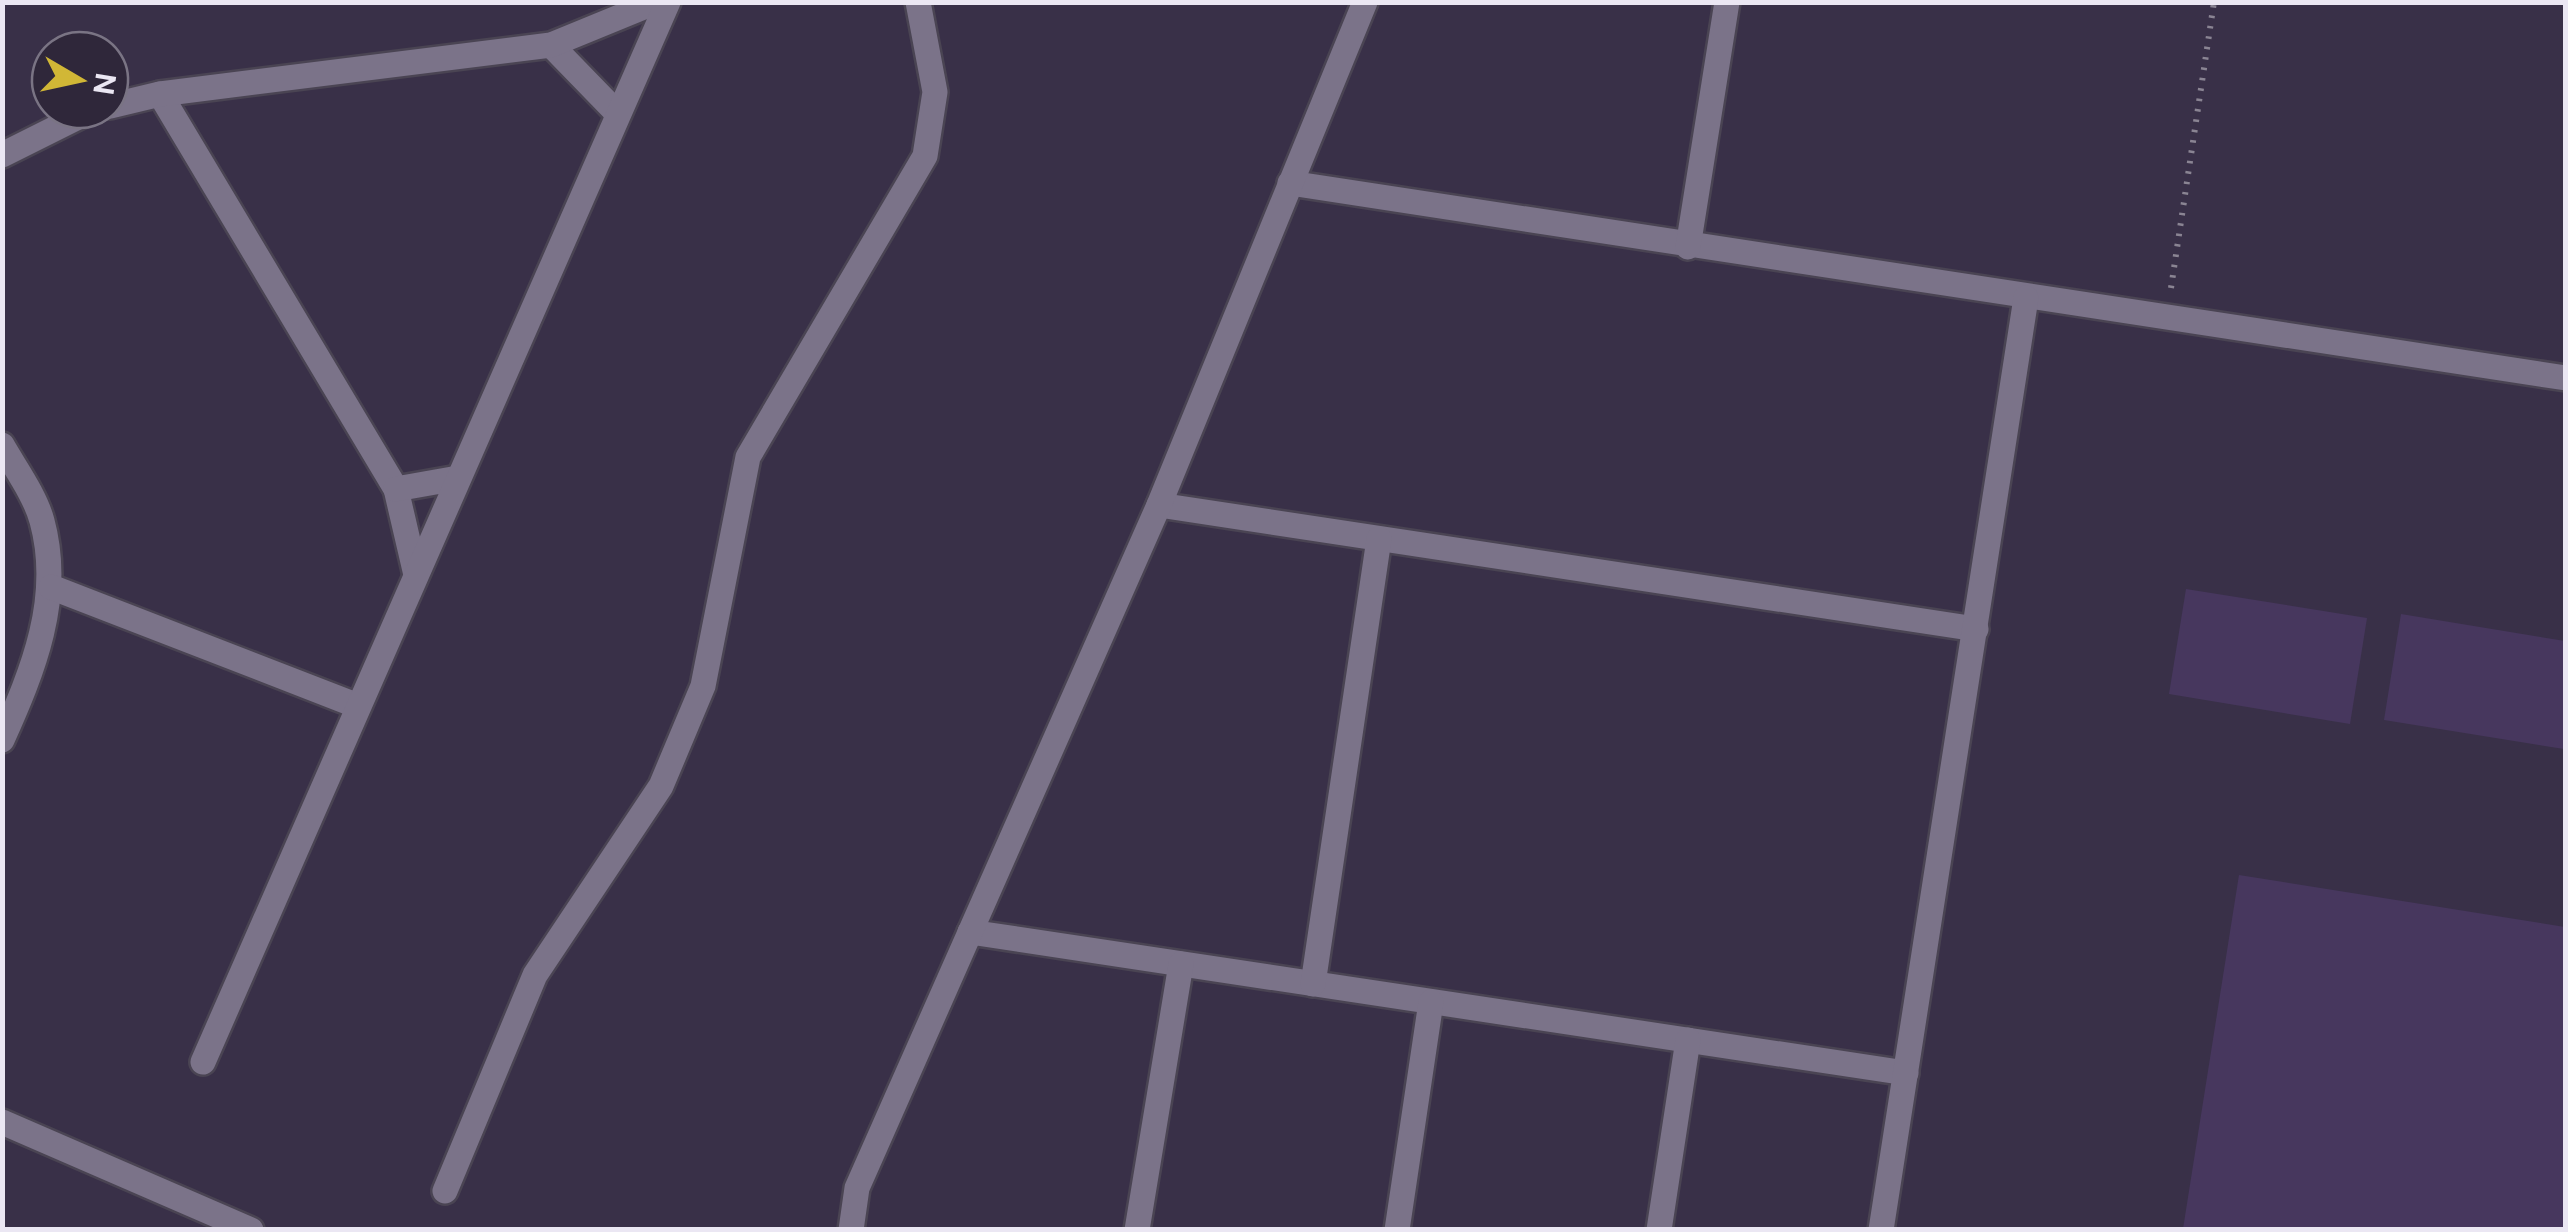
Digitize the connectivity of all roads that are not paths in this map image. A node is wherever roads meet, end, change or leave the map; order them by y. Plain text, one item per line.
1 (656, 2) edge
2 (668, 2) edge
3 (918, 2) edge
4 (1366, 2) edge
5 (1726, 2) edge
6 (552, 45) junction
7 (160, 94) junction
8 (130, 101) edge
9 (618, 114) junction
10 (52, 130) edge
11 (2, 155) edge
12 (1290, 184) junction
13 (1688, 247) junction
14 (2026, 298) junction
15 (2566, 378) edge
16 (2, 444) edge
17 (458, 478) junction
18 (396, 489) junction
19 (1158, 505) junction
20 (1379, 539) junction
21 (416, 575) junction
22 (50, 587) junction
23 (1976, 630) junction
24 (358, 706) junction
25 (2, 740) edge
26 (970, 932) junction
27 (1180, 964) junction
28 (1313, 984) junction
29 (1431, 1002) junction
30 (1688, 1040) junction
31 (202, 1062) dead end
32 (1906, 1073) junction
33 (2, 1122) edge
34 (446, 1191) dead end
35 (251, 1230) edge
36 (851, 1230) edge
37 (1137, 1230) edge
38 (1396, 1230) edge
39 (1659, 1230) edge
40 (1881, 1230) edge

1 - 6 lane
2 - 9 lane
3 - 34 lane
4 - 12 lane
5 - 13 lane
6 - 7 lane
6 - 9 lane
7 - 8 lane
7 - 18 lane
9 - 17 lane
10 - 11 lane
12 - 13 lane
12 - 19 lane
13 - 14 lane
14 - 15 lane
14 - 23 lane
16 - 22 lane
17 - 18 lane
17 - 21 lane
18 - 21 lane
19 - 20 lane
19 - 26 lane
20 - 23 lane
20 - 28 lane
21 - 24 lane
22 - 24 lane
22 - 25 lane
23 - 32 lane
24 - 31 lane
26 - 27 lane
26 - 36 lane
27 - 28 lane
27 - 37 lane
28 - 29 lane
29 - 30 lane
29 - 38 lane
30 - 32 lane
30 - 39 lane
32 - 40 lane
33 - 35 lane

